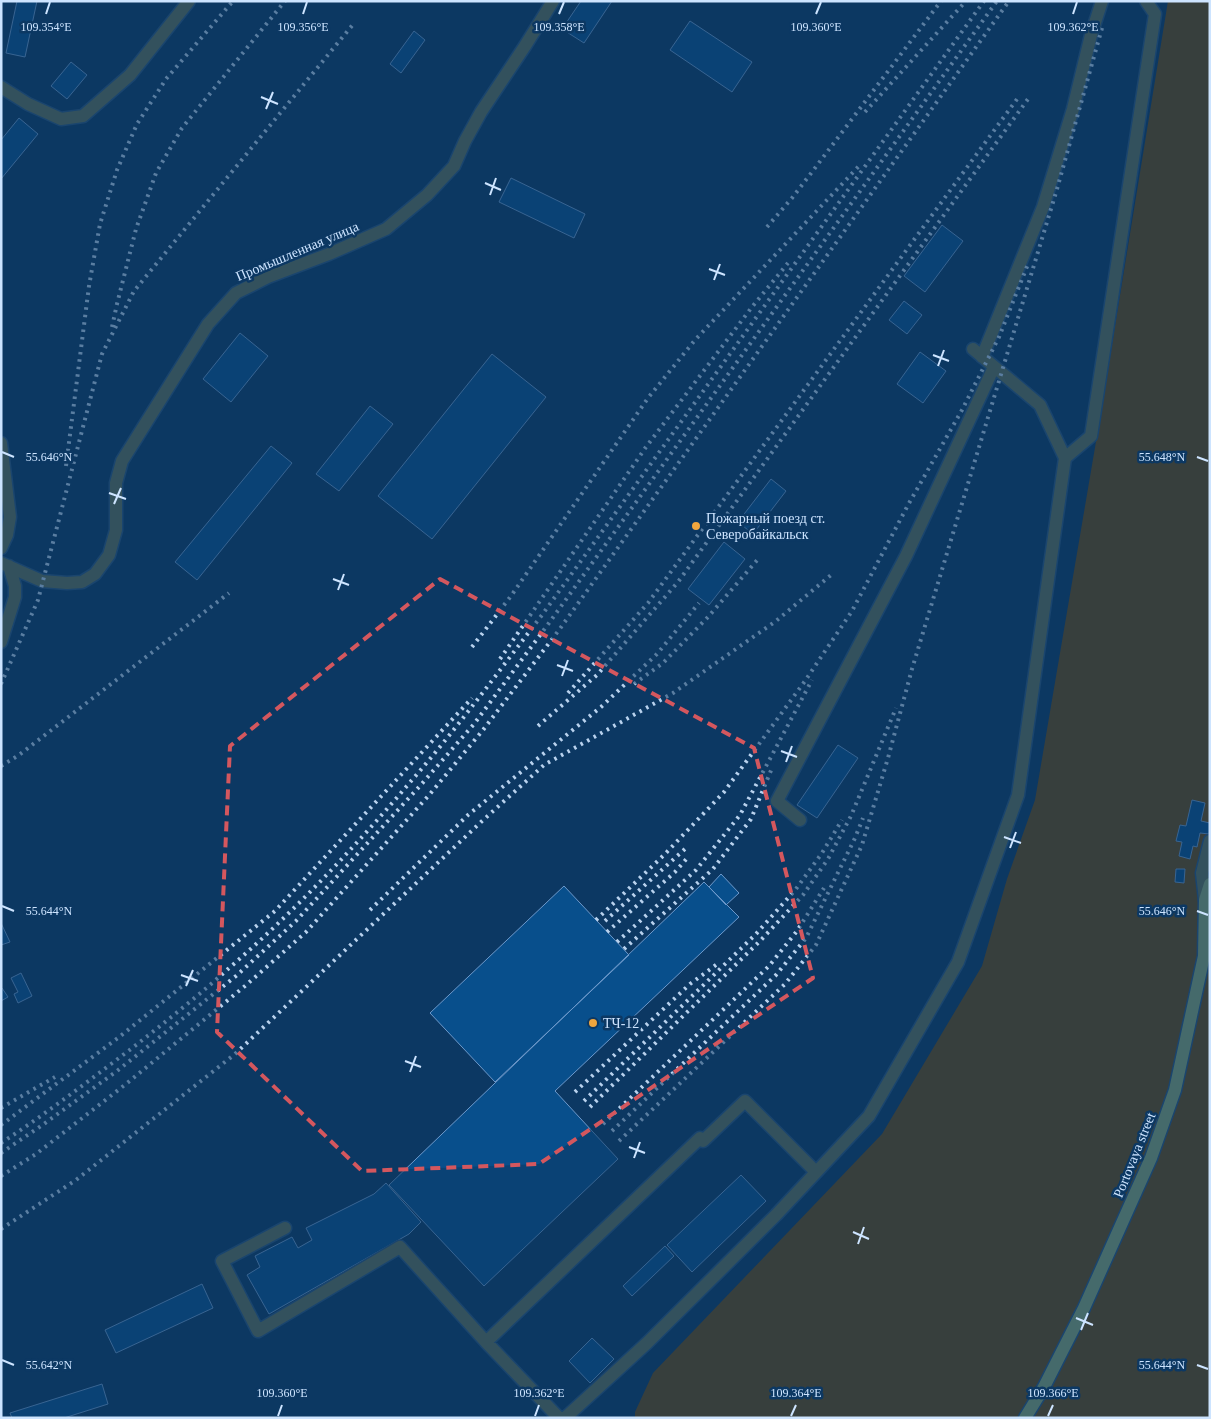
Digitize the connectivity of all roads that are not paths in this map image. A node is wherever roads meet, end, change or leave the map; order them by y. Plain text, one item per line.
1 (190, 1) edge
2 (553, 1) edge
3 (1102, 1) edge
4 (1146, 1) edge
5 (1157, 1) edge
6 (1155, 14) junction
7 (1, 88) edge
8 (994, 367) junction
9 (1, 443) edge
10 (1065, 458) junction
11 (1, 548) edge
12 (5, 564) edge
13 (1, 642) edge
14 (800, 820) dead end
15 (1210, 841) edge
16 (1210, 884) edge
17 (1205, 900) junction
18 (816, 1172) junction
19 (285, 1228) dead end
20 (486, 1342) junction
21 (559, 1418) edge
22 (565, 1418) edge
23 (1025, 1418) edge

1 - 7 street
2 - 12 street, Промышленная улица
3 - 8 street
4 - 6 street
5 - 6 street
6 - 10 street
8 - 10 street
8 - 14 street
9 - 11 street
10 - 18 street
12 - 13 street
15 - 17 street
16 - 17 main road, Portovaya street
17 - 23 main road, Portovaya street
18 - 20 street
18 - 22 street
19 - 20 street
20 - 21 street

